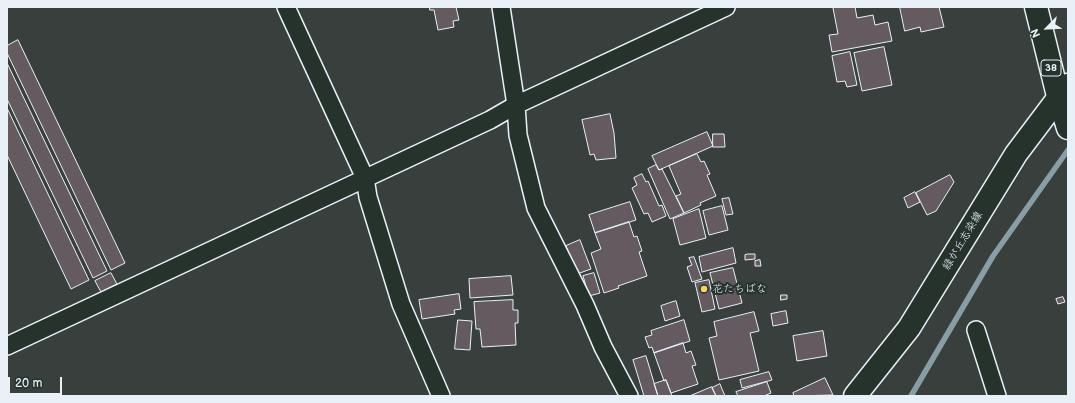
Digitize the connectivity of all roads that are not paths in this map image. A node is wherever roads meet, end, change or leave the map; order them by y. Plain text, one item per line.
1 (286, 7) edge
2 (500, 7) edge
3 (726, 7) edge
4 (1036, 7) edge
5 (1063, 91) edge
6 (516, 105) junction
7 (1068, 128) edge
8 (365, 178) junction
9 (976, 330) dead end
10 (7, 346) edge
11 (441, 396) edge
12 (630, 396) edge
13 (855, 396) edge
14 (998, 396) edge

1 - 8 street
2 - 6 street
3 - 6 street
4 - 5 street, 38
5 - 7 street, 38
5 - 13 street, 緑が丘志染線
6 - 8 street
6 - 12 street
8 - 10 street
8 - 11 street
9 - 14 street

